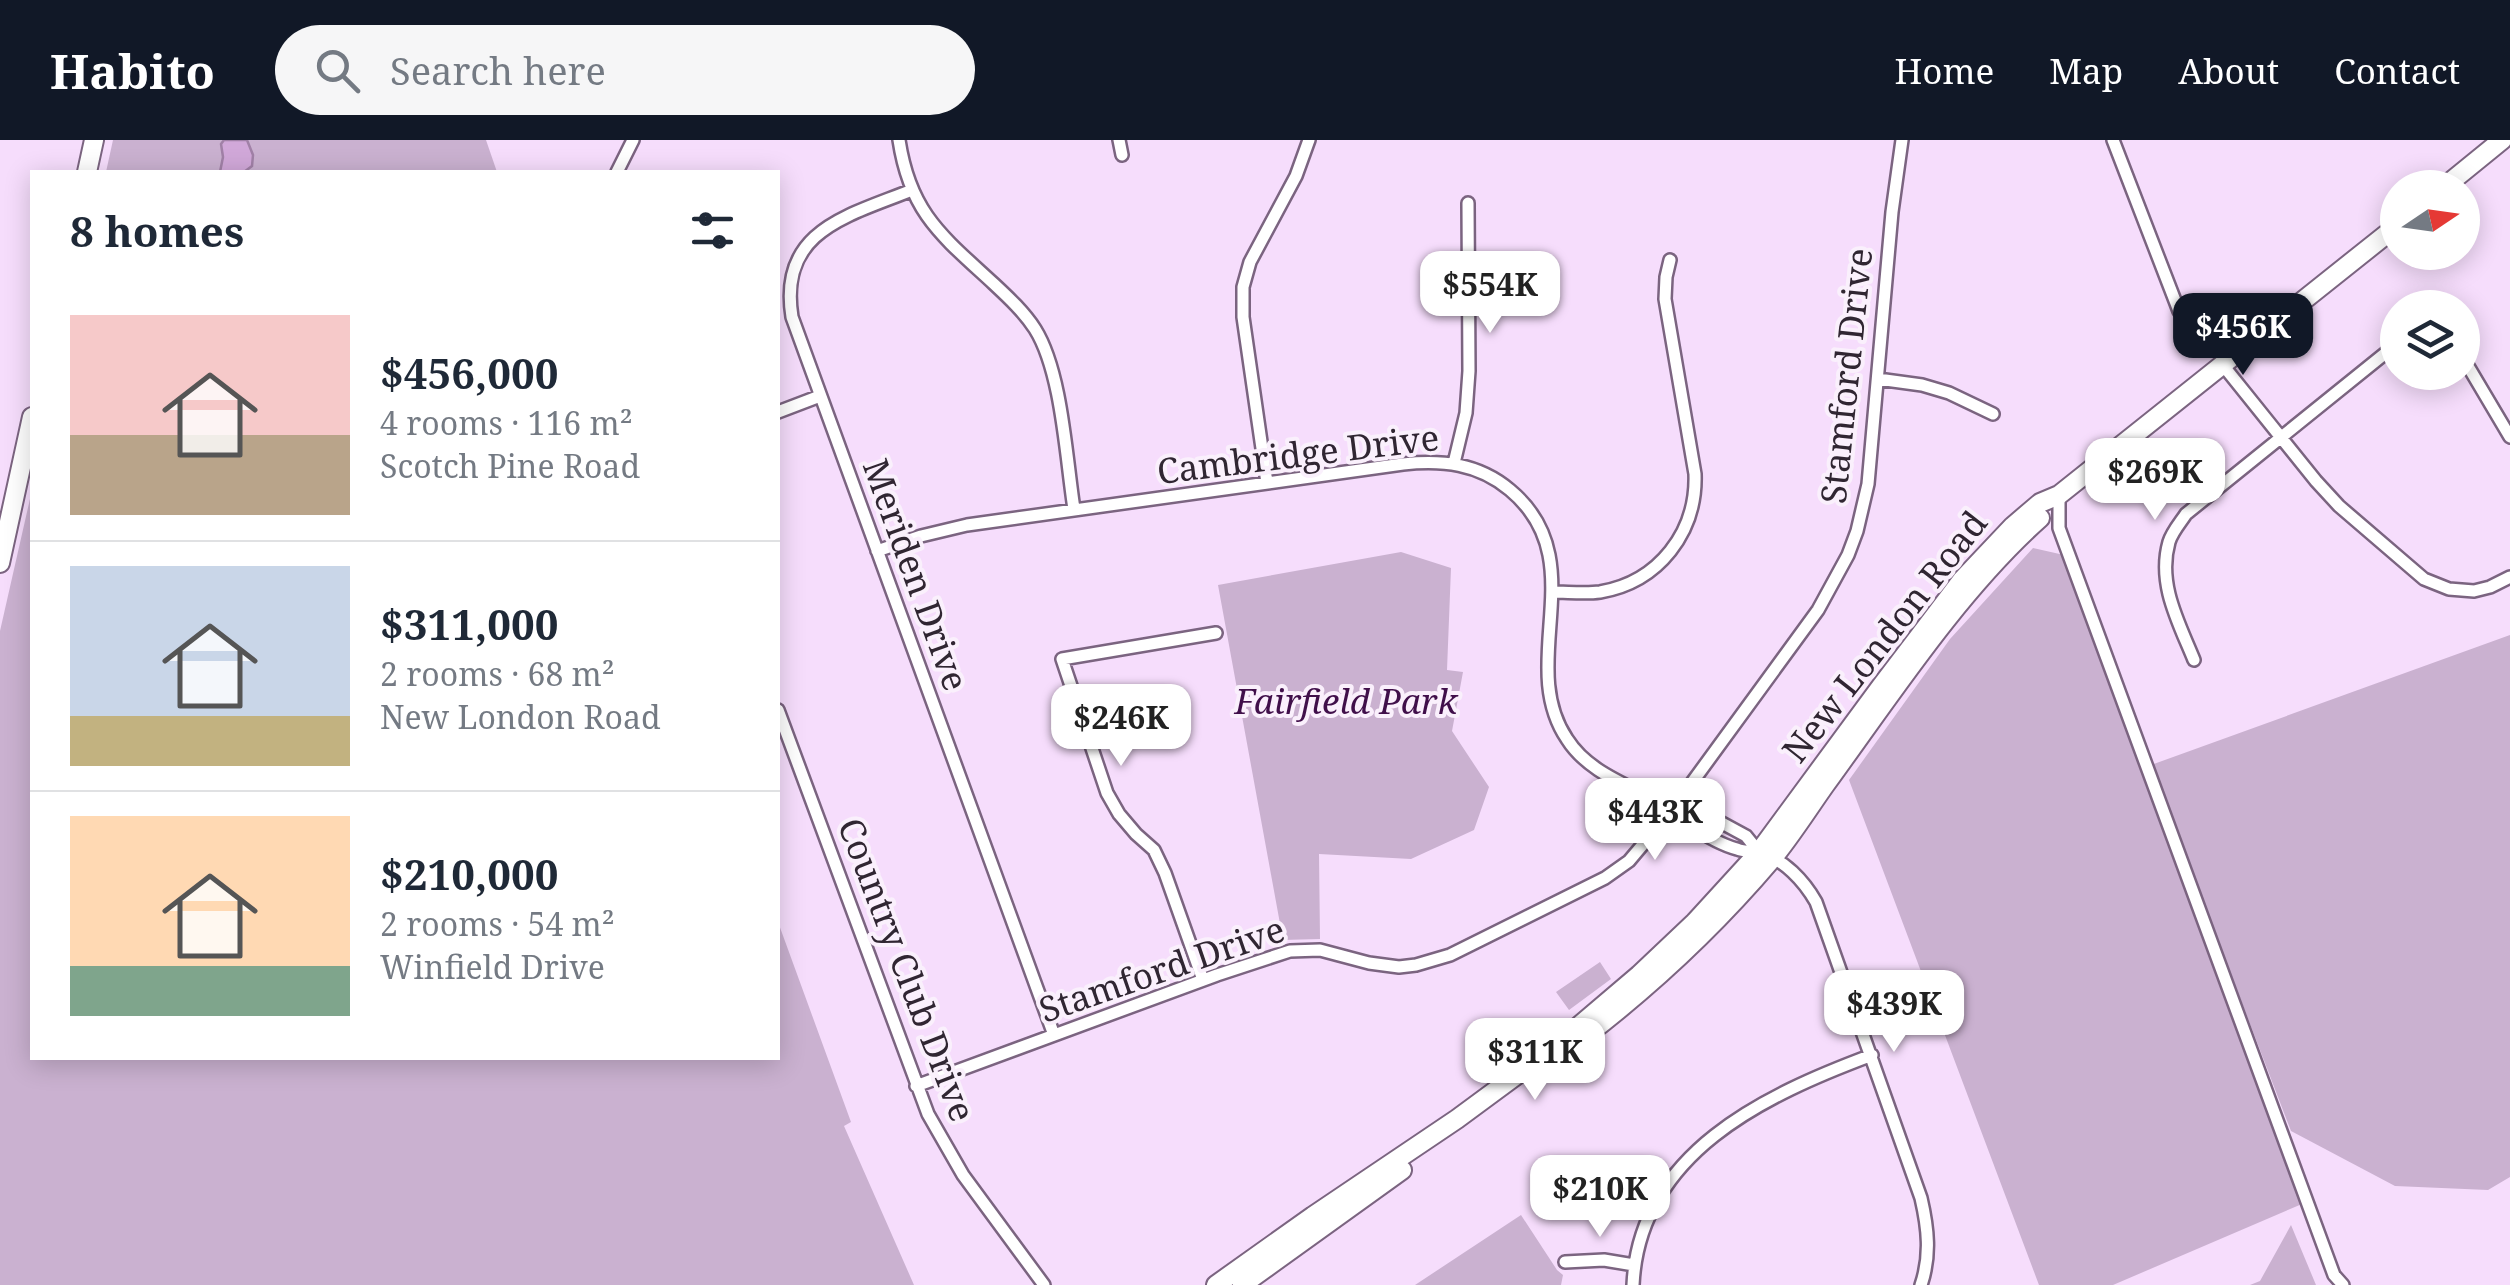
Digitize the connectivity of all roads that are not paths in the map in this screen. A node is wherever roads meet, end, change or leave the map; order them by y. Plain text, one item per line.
1 (94, 140) edge
2 (633, 140) edge
3 (899, 140) edge
4 (1119, 140) edge
5 (1309, 140) edge
6 (1902, 140) edge
7 (2114, 140) edge
8 (2502, 140) edge
9 (1122, 155) dead end
10 (87, 170) edge
11 (618, 170) edge
12 (2466, 170) edge
13 (912, 190) junction
14 (1468, 204) dead end
15 (2380, 238) edge
16 (1670, 260) dead end
17 (2201, 343) dead end
18 (2380, 357) edge
19 (2222, 364) junction
20 (1878, 380) junction
21 (2480, 386) edge
22 (820, 396) junction
23 (780, 411) edge
24 (1993, 414) dead end
25 (30, 426) edge
26 (2280, 436) junction
27 (2510, 437) edge
28 (1454, 463) junction
29 (1266, 483) junction
30 (2060, 495) junction
31 (1074, 510) junction
32 (877, 551) junction
33 (0, 563) edge
34 (2510, 577) edge
35 (1552, 592) junction
36 (1216, 632) dead end
37 (2194, 660) dead end
38 (780, 715) edge
39 (1672, 810) junction
40 (1766, 855) junction
41 (1202, 980) junction
42 (1054, 1035) junction
43 (1872, 1055) junction
44 (916, 1086) junction
45 (1565, 1262) dead end
46 (1634, 1264) junction
47 (1044, 1285) edge
48 (1216, 1285) edge
49 (1242, 1285) edge
50 (1633, 1285) edge
51 (1920, 1285) edge
52 (2343, 1285) edge

1 - 10 main road
2 - 11 street
3 - 13 street
4 - 9 street
5 - 29 street
6 - 20 street, Stamford Drive
7 - 17 street
8 - 12 main road
13 - 22 street, Meriden Drive
13 - 31 street
14 - 28 street
15 - 19 main road, New London Road
16 - 35 street
18 - 26 street
19 - 26 street
19 - 30 main road, New London Road
20 - 24 street
20 - 39 street, Stamford Drive
21 - 27 street
22 - 23 street
22 - 32 street, Meriden Drive
25 - 33 main road
26 - 34 street
26 - 37 street
28 - 29 street, Cambridge Drive
28 - 35 street, Cambridge Drive
29 - 31 street, Cambridge Drive
30 - 40 main road, New London Road
30 - 52 street
31 - 32 street, Cambridge Drive
32 - 42 street, Meriden Drive
35 - 39 street, Cambridge Drive
36 - 41 street
38 - 44 street, Country Club Drive
39 - 40 street, Cambridge Drive
39 - 41 street, Stamford Drive
40 - 43 street
40 - 48 main road, New London Road
40 - 49 main road, New London Road
41 - 42 street, Stamford Drive
42 - 44 street, Stamford Drive
43 - 46 street
43 - 51 street
44 - 47 street, Country Club Drive
45 - 46 street
46 - 50 street

